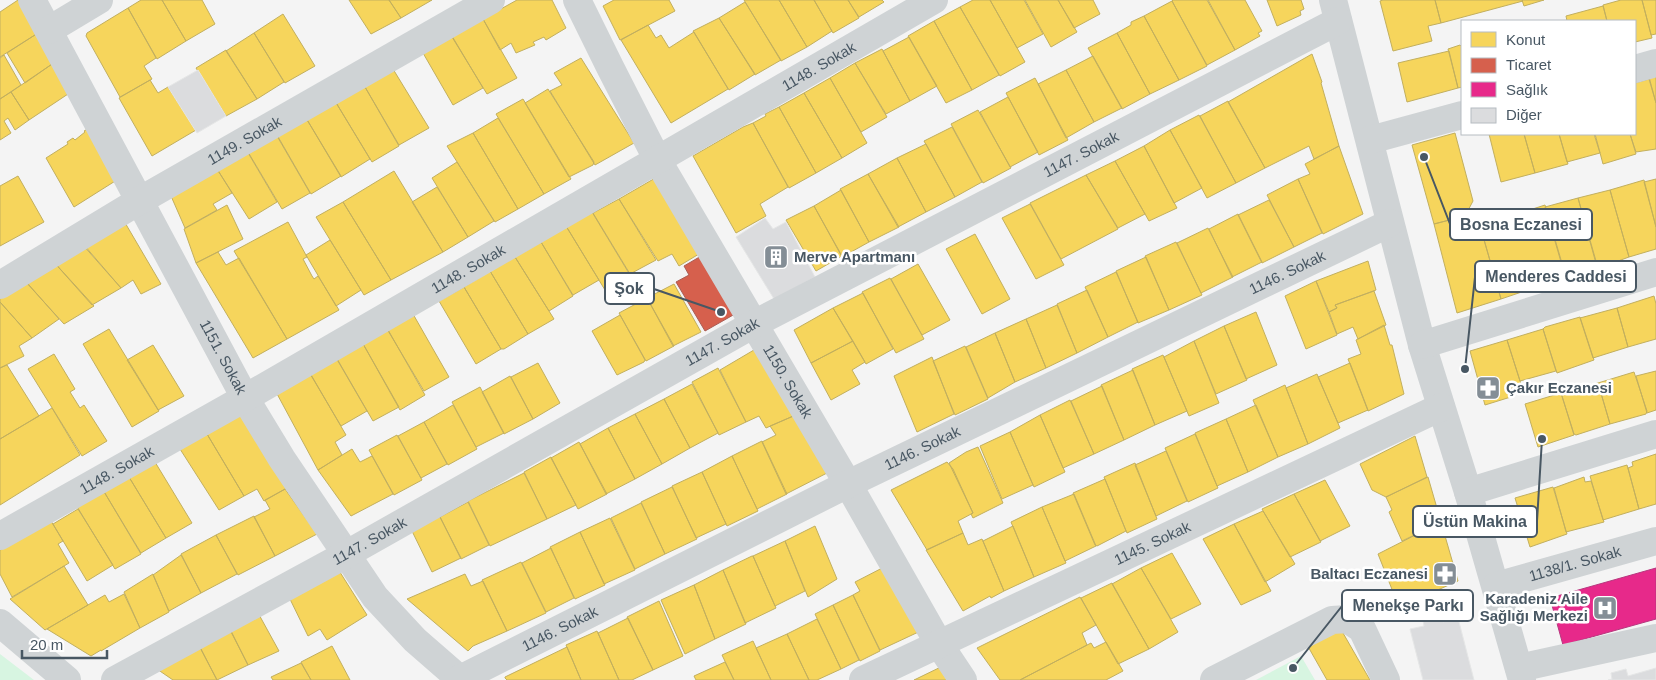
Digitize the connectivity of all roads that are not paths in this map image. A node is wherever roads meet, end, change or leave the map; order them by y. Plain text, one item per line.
1 (32, 0) edge
2 (99, 0) edge
3 (491, 0) edge
4 (577, 0) edge
5 (934, 0) edge
6 (1336, 10) edge
7 (49, 30) junction
8 (1656, 63) edge
9 (1636, 69) edge
10 (1461, 115) edge
11 (1370, 140) junction
12 (658, 160) junction
13 (139, 201) junction
14 (1390, 223) junction
15 (1656, 272) edge
16 (0, 285) edge
17 (754, 324) junction
18 (1422, 345) junction
19 (245, 398) junction
20 (1441, 407) junction
21 (1656, 434) edge
22 (848, 484) junction
23 (1468, 492) junction
24 (0, 536) edge
25 (1656, 541) edge
26 (345, 555) junction
27 (1496, 586) junction
28 (0, 623) edge
29 (1656, 638) edge
30 (939, 644) junction
31 (1520, 674) edge
32 (67, 680) edge
33 (115, 680) edge
34 (460, 680) edge
35 (863, 680) edge
36 (963, 680) edge
37 (1214, 680) edge
38 (1386, 680) edge

1 - 7 street, 1151. Sokak
2 - 7 street
3 - 13 street, 1149. Sokak
4 - 12 street, 1150. Sokak
5 - 12 street, 1148. Sokak
6 - 11 street
6 - 17 street, 1147. Sokak
7 - 13 street, 1151. Sokak
8 - 9 street
10 - 11 street
11 - 14 street
12 - 17 street, 1150. Sokak
12 - 19 street, 1148. Sokak
13 - 16 street, 1149. Sokak
13 - 19 street, 1151. Sokak
14 - 18 street
14 - 22 street, 1146. Sokak
15 - 18 street
17 - 22 street, 1150. Sokak
17 - 26 street, 1147. Sokak
18 - 20 street
19 - 24 street, 1148. Sokak
19 - 26 street, 1151. Sokak
20 - 23 street
20 - 30 street, 1145. Sokak
21 - 23 street
22 - 30 street, 1150. Sokak
22 - 34 street, 1146. Sokak
23 - 27 street
25 - 27 street, 1138/1. Sokak
26 - 33 street, 1147. Sokak
26 - 34 street, 1151. Sokak
27 - 31 street
28 - 32 street
29 - 31 street
30 - 35 street, 1145. Sokak
30 - 36 street, 1150. Sokak
37 - 38 street

